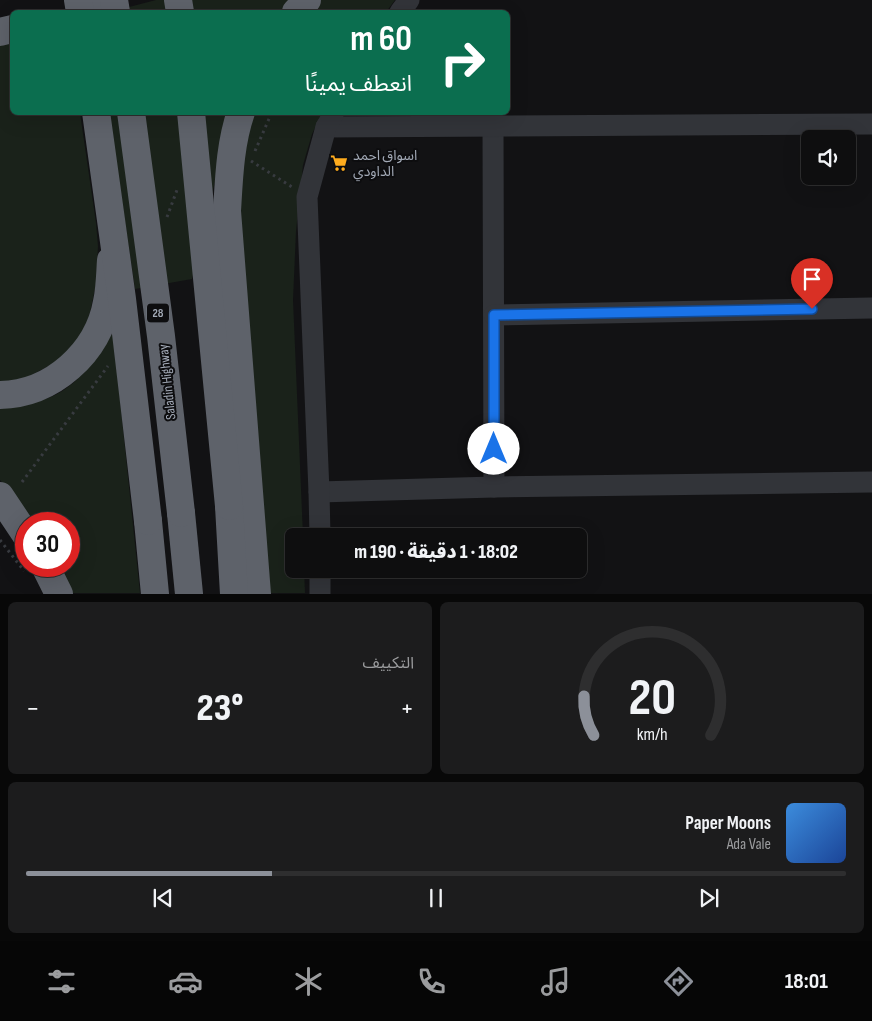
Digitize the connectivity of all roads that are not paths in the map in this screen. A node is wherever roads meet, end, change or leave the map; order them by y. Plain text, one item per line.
1 (307, 0) edge
2 (298, 10) edge
3 (96, 115) edge
4 (131, 115) edge
5 (191, 115) edge
6 (240, 115) edge
7 (330, 120) edge
8 (872, 124) edge
9 (493, 126) junction
10 (112, 216) junction
11 (872, 308) edge
12 (494, 315) junction
13 (0, 395) edge
14 (872, 482) edge
15 (494, 487) junction
16 (11, 489) edge
17 (320, 492) junction
18 (18, 512) edge
19 (320, 528) edge
20 (42, 577) edge
21 (320, 578) edge
22 (59, 594) edge
23 (155, 594) edge
24 (189, 594) edge
25 (234, 594) edge
26 (258, 594) edge
27 (320, 594) edge

1 - 2 highway
3 - 10 highway, bridge
4 - 24 highway, Saladin Highway / 28, bridge
5 - 25 highway, bridge
6 - 26 highway
7 - 9 street
7 - 17 street
8 - 9 street
9 - 12 street
10 - 13 highway, bridge
10 - 23 highway, bridge
11 - 12 street
12 - 15 street
14 - 15 street
15 - 17 street
16 - 18 highway
17 - 19 street
20 - 22 highway
21 - 27 street

